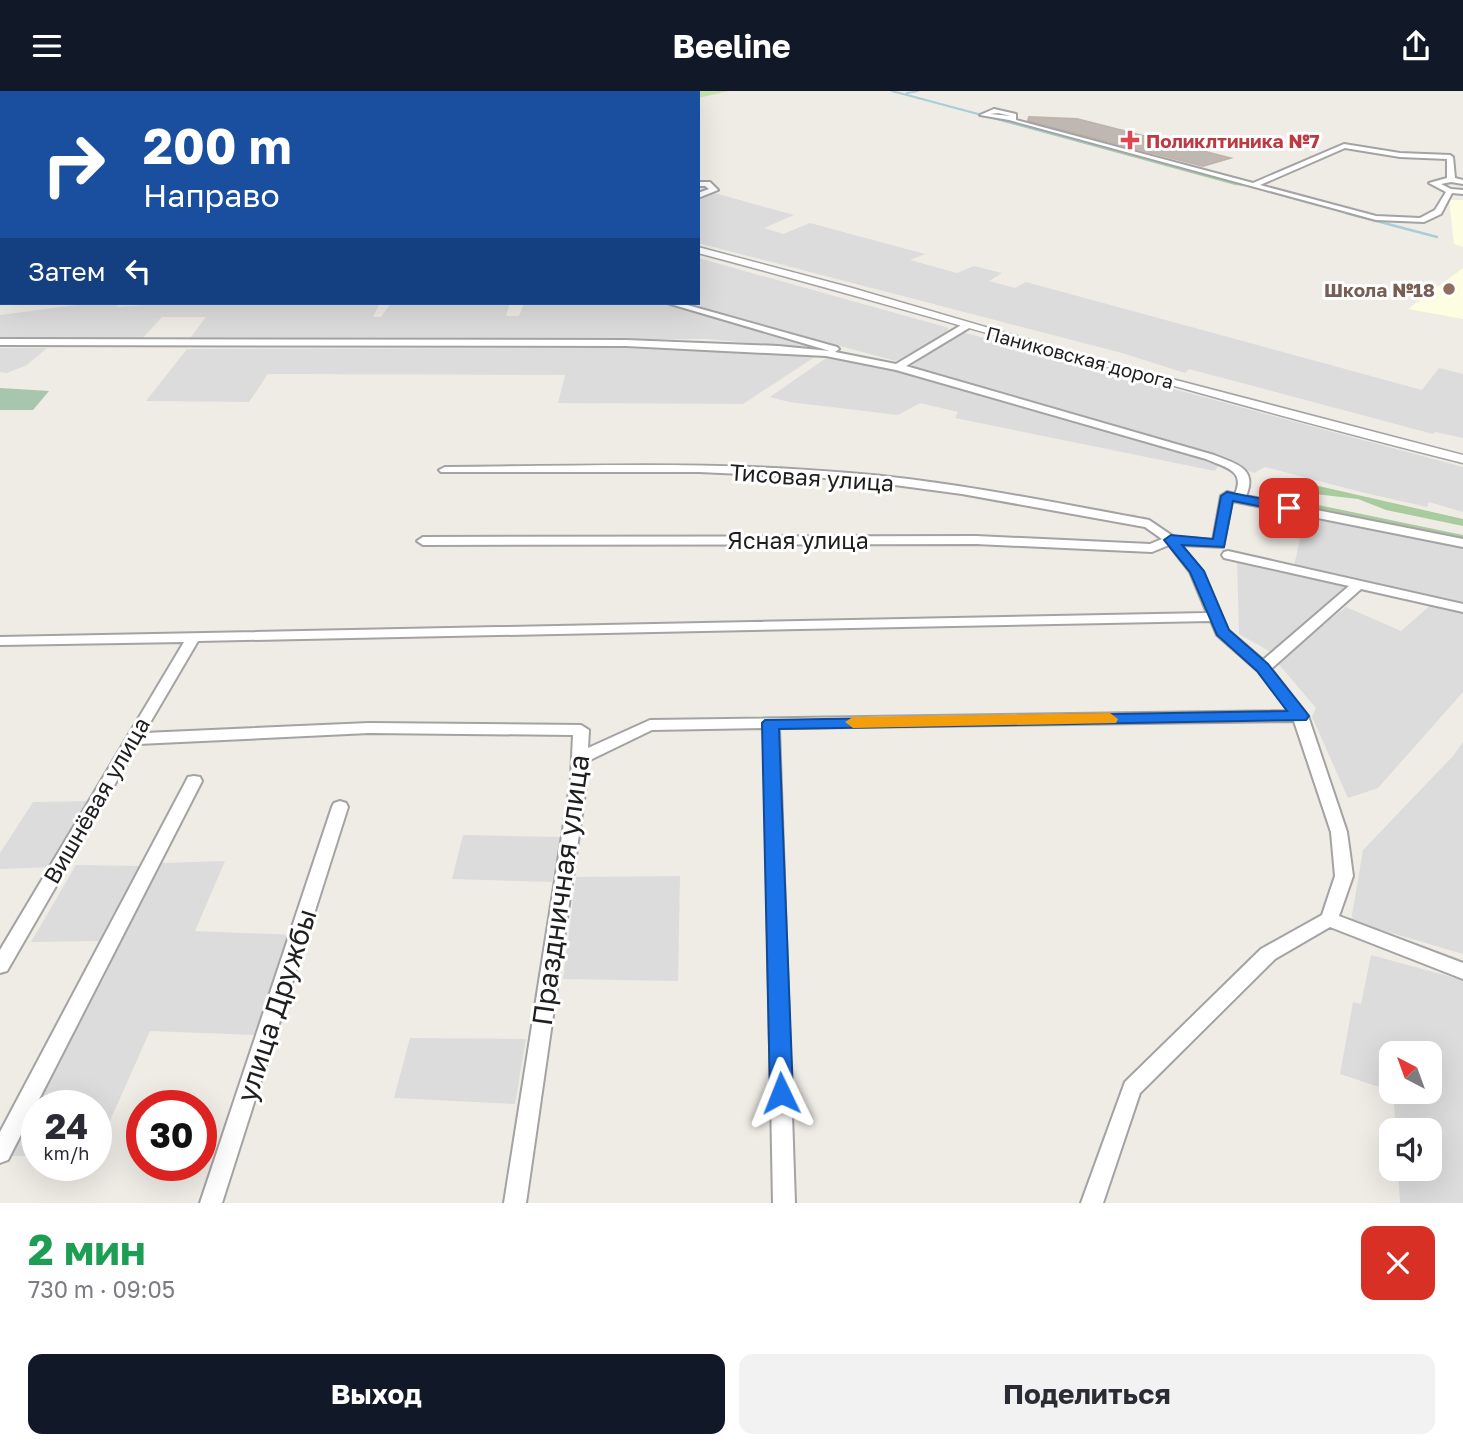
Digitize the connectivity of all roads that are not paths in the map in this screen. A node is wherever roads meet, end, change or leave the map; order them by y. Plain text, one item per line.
1 (1012, 119) dead end
2 (1451, 180) junction
3 (1463, 182) edge
4 (700, 184) edge
5 (1254, 185) junction
6 (1450, 191) junction
7 (1463, 192) edge
8 (700, 195) edge
9 (700, 251) edge
10 (679, 305) edge
11 (966, 326) junction
12 (0, 342) edge
13 (865, 360) junction
14 (898, 367) junction
15 (1463, 459) edge
16 (445, 470) dead end
17 (1239, 499) junction
18 (1171, 540) junction
19 (422, 541) dead end
20 (1463, 543) edge
21 (1228, 555) dead end
22 (1359, 584) junction
23 (1463, 608) edge
24 (1217, 617) junction
25 (194, 636) junction
26 (0, 641) edge
27 (1263, 668) junction
28 (1300, 716) junction
29 (771, 723) junction
30 (132, 739) junction
31 (580, 758) junction
32 (194, 781) dead end
33 (340, 807) dead end
34 (1329, 919) junction
35 (0, 966) edge
36 (1463, 971) edge
37 (0, 1153) edge
38 (211, 1203) edge
39 (516, 1203) edge
40 (785, 1203) edge
41 (1092, 1203) edge

1 - 5 street
2 - 3 street
2 - 5 street
2 - 6 street
4 - 8 street
5 - 6 street
6 - 7 street
9 - 11 street, Паниковская дорога
10 - 13 street
11 - 14 street
11 - 15 street, Паниковская дорога
12 - 13 street
13 - 14 street
14 - 17 street
16 - 18 street, Тисовая улица
17 - 18 street
17 - 20 street
18 - 19 street, Ясная улица
18 - 24 street
21 - 22 street
22 - 23 street
22 - 27 street
24 - 25 street
24 - 27 street
25 - 26 street
25 - 30 street, Вишнёвая улица
27 - 28 street
28 - 29 street
28 - 34 street
29 - 31 street
29 - 40 street
30 - 31 street, Праздничная улица
30 - 35 street, Вишнёвая улица
31 - 39 street, Праздничная улица
32 - 37 street
33 - 38 street, улица Дружбы
34 - 36 street
34 - 41 street

